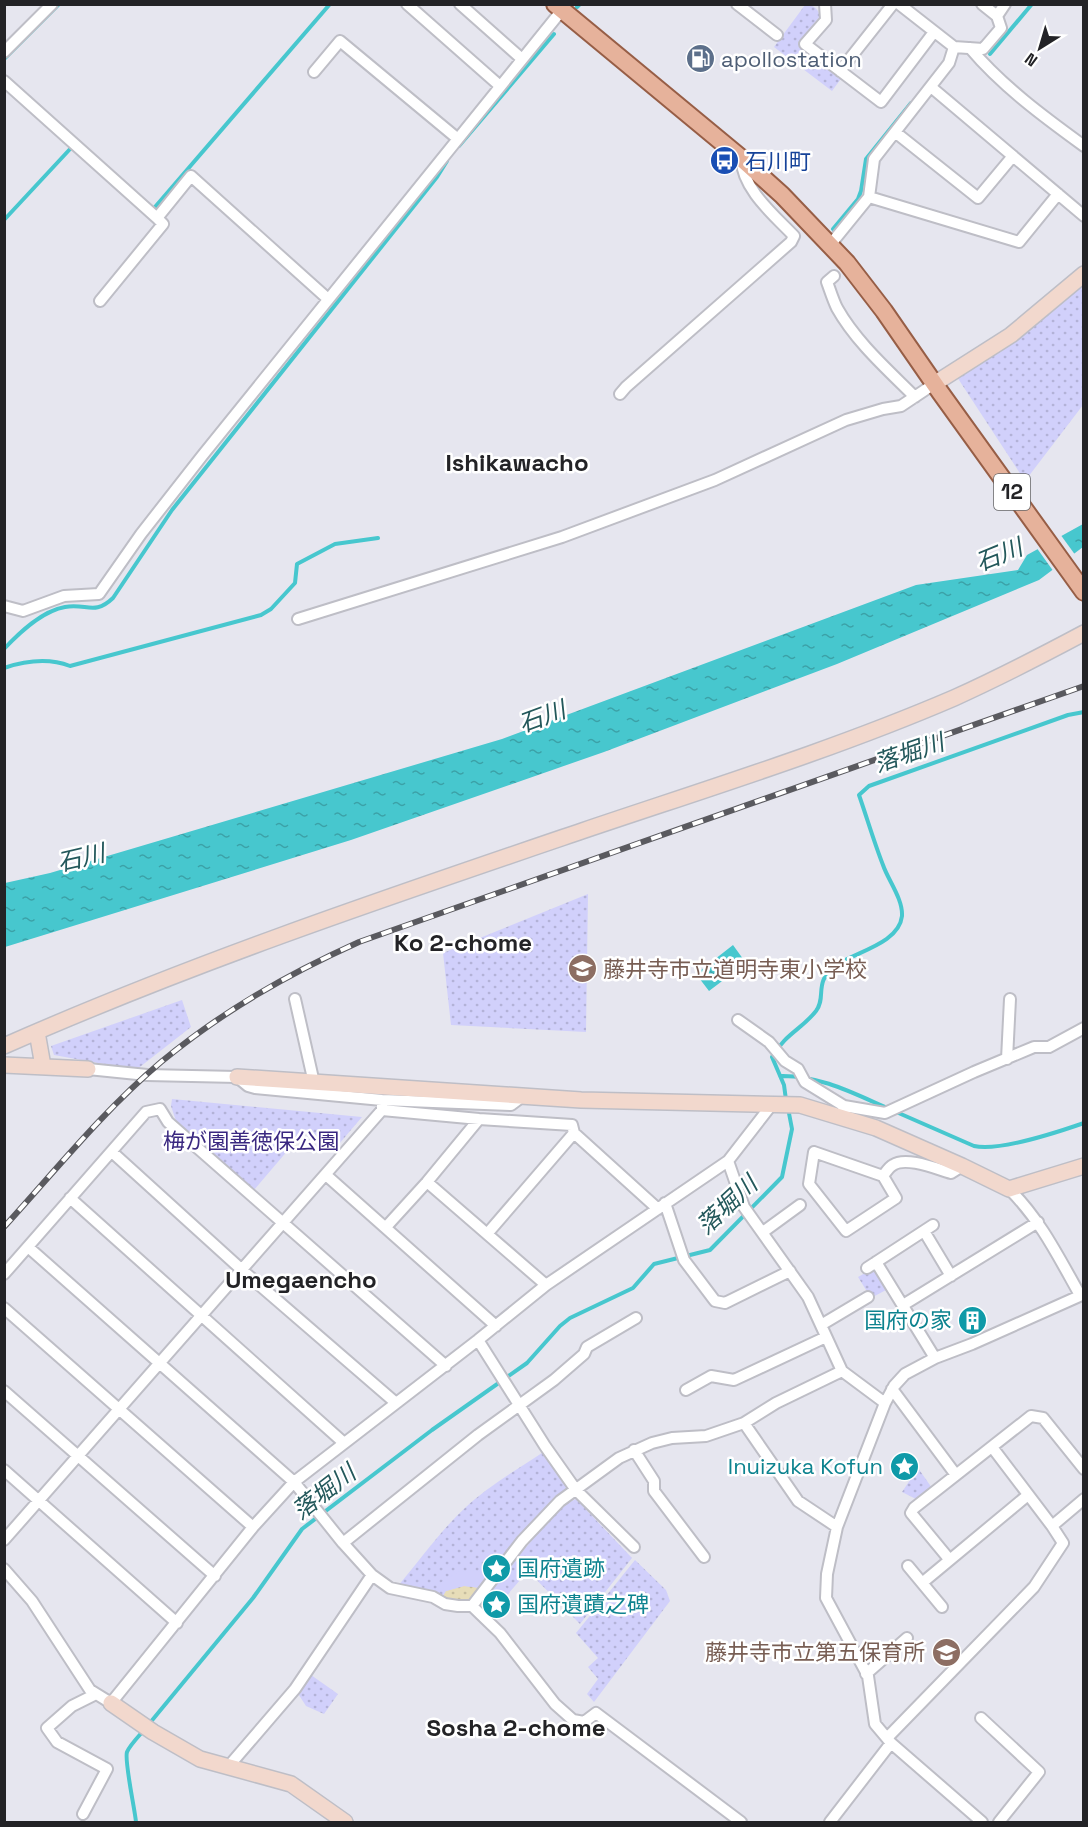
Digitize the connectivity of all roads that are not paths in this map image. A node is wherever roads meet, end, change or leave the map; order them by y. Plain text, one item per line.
1 (51, 4) edge
2 (407, 4) edge
3 (460, 4) edge
4 (737, 4) edge
5 (825, 4) edge
6 (893, 4) edge
7 (898, 4) edge
8 (982, 4) edge
9 (1005, 4) edge
10 (565, 8) edge
11 (997, 16) junction
12 (934, 32) junction
13 (777, 35) dead end
14 (954, 47) junction
15 (970, 48) junction
16 (4, 52) edge
17 (522, 59) junction
18 (840, 71) junction
19 (314, 72) dead end
20 (4, 81) edge
21 (501, 86) junction
22 (931, 87) junction
23 (895, 132) junction
24 (458, 139) junction
25 (1083, 146) edge
26 (1012, 156) junction
27 (741, 158) junction
28 (1058, 194) junction
29 (869, 197) junction
30 (1083, 216) edge
31 (157, 218) junction
32 (830, 245) junction
33 (1083, 274) edge
34 (834, 276) dead end
35 (328, 299) junction
36 (100, 301) dead end
37 (937, 388) junction
38 (620, 394) dead end
39 (915, 397) junction
40 (1083, 592) edge
41 (4, 606) edge
42 (298, 619) dead end
43 (1083, 633) edge
44 (296, 999) dead end
45 (1010, 999) dead end
46 (738, 1020) dead end
47 (1083, 1029) edge
48 (37, 1032) junction
49 (4, 1046) edge
50 (1007, 1059) junction
51 (4, 1065) edge
52 (43, 1066) junction
53 (88, 1069) joint
54 (237, 1077) junction
55 (314, 1083) junction
56 (523, 1096) junction
57 (773, 1103) junction
58 (382, 1105) junction
59 (842, 1112) junction
60 (479, 1119) junction
61 (574, 1133) junction
62 (112, 1152) junction
63 (729, 1161) junction
64 (962, 1166) junction
65 (1083, 1166) edge
66 (326, 1174) junction
67 (883, 1176) junction
68 (427, 1182) junction
69 (1009, 1189) junction
70 (69, 1198) junction
71 (800, 1205) dead end
72 (662, 1206) junction
73 (1038, 1222) junction
74 (284, 1223) junction
75 (386, 1227) junction
76 (763, 1232) junction
77 (487, 1234) junction
78 (28, 1248) junction
79 (242, 1270) junction
80 (790, 1271) junction
81 (4, 1274) edge
82 (951, 1276) junction
83 (546, 1285) junction
84 (1082, 1295) edge
85 (868, 1297) dead end
86 (903, 1305) junction
87 (4, 1308) edge
88 (201, 1314) junction
89 (636, 1318) dead end
90 (821, 1325) junction
91 (496, 1326) junction
92 (826, 1337) junction
93 (478, 1340) junction
94 (935, 1358) junction
95 (159, 1362) junction
96 (446, 1366) junction
97 (842, 1371) junction
98 (892, 1389) junction
99 (686, 1390) dead end
100 (4, 1391) edge
101 (396, 1403) junction
102 (885, 1403) junction
103 (520, 1407) junction
104 (119, 1408) junction
105 (744, 1423) junction
106 (344, 1443) junction
107 (992, 1447) junction
108 (634, 1450) junction
109 (78, 1455) junction
110 (1083, 1469) edge
111 (4, 1470) edge
112 (956, 1475) junction
113 (294, 1482) junction
114 (576, 1490) junction
115 (1028, 1495) junction
116 (1083, 1499) edge
117 (39, 1500) junction
118 (1052, 1526) junction
119 (253, 1527) junction
120 (837, 1527) junction
121 (4, 1540) edge
122 (343, 1543) junction
123 (634, 1547) dead end
124 (704, 1557) dead end
125 (949, 1559) junction
126 (909, 1566) dead end
127 (4, 1569) edge
128 (372, 1575) junction
129 (215, 1576) junction
130 (922, 1583) junction
131 (472, 1606) junction
132 (942, 1607) dead end
133 (177, 1623) junction
134 (907, 1638) dead end
135 (866, 1674) junction
136 (96, 1694) junction
137 (111, 1703) junction
138 (981, 1718) dead end
139 (889, 1740) junction
140 (228, 1767) junction
141 (83, 1814) dead end
142 (345, 1822) edge
143 (741, 1822) edge
144 (830, 1822) edge
145 (982, 1822) edge
146 (999, 1822) edge

1 - 16 street
2 - 21 street
3 - 17 street
4 - 13 street
5 - 18 street
6 - 18 street
7 - 12 street
8 - 11 street
9 - 11 street
10 - 17 street
10 - 27 main road, 12
11 - 15 street
12 - 14 street
12 - 18 street
14 - 15 street
14 - 22 street
15 - 25 street
17 - 21 street
19 - 24 street
20 - 31 street
21 - 24 street
22 - 23 street
22 - 26 street
23 - 26 street
23 - 29 street
24 - 35 street
26 - 28 street
27 - 32 main road, 12
27 - 38 street
28 - 29 street
28 - 30 street
29 - 32 street
31 - 35 street
31 - 36 street
32 - 37 main road, 12
33 - 37 street
34 - 39 street
35 - 41 street
37 - 39 street
37 - 40 main road, 12
39 - 42 street
43 - 48 street
44 - 55 street
45 - 50 street
46 - 59 street
47 - 50 street
48 - 49 street
48 - 52 street
50 - 59 street
51 - 52 street
52 - 53 street
53 - 54 street
54 - 55 street
54 - 58 street
55 - 56 street
56 - 57 street
56 - 58 street
57 - 59 street
57 - 63 street
58 - 60 street
58 - 66 street
59 - 64 street
60 - 61 street
60 - 68 street
61 - 72 street
61 - 77 street
62 - 70 street
62 - 74 street
62 - 79 street
63 - 72 street
63 - 76 street
64 - 67 street
64 - 69 street
65 - 69 street
66 - 74 street
66 - 75 street
67 - 67 street
68 - 75 street
68 - 77 street
69 - 73 street
70 - 78 street
70 - 88 street
71 - 76 street
72 - 80 street
72 - 83 street
73 - 82 street
73 - 84 street
74 - 79 street
74 - 96 street
75 - 91 street
76 - 80 street
77 - 83 street
78 - 81 street
78 - 95 street
79 - 88 street
79 - 101 street
80 - 90 street
82 - 86 street
82 - 86 street
83 - 91 street
84 - 94 street
85 - 90 street
86 - 94 street
87 - 104 street
88 - 95 street
88 - 106 street
89 - 103 street
90 - 92 street
91 - 93 street
92 - 97 street
92 - 99 street
93 - 96 street
93 - 103 street
94 - 98 street
95 - 104 street
95 - 113 street
96 - 101 street
97 - 102 street
97 - 105 street
98 - 102 street
98 - 112 street
100 - 109 street
101 - 106 street
102 - 120 street
103 - 114 street
103 - 122 street
104 - 109 street
104 - 119 street
105 - 108 street
105 - 120 street
106 - 113 street
107 - 110 street
107 - 112 street
107 - 115 street
108 - 114 street
108 - 124 street
109 - 117 street
109 - 129 street
111 - 117 street
112 - 125 street
113 - 119 street
113 - 122 street
114 - 123 street
114 - 131 street
115 - 118 street
115 - 125 street
116 - 118 street
117 - 121 street
117 - 133 street
118 - 139 street
119 - 129 street
120 - 135 street
122 - 128 street
125 - 130 street
126 - 130 street
127 - 136 street
128 - 131 street
128 - 140 street
129 - 133 street
130 - 132 street
131 - 143 street
133 - 137 street
134 - 135 street
135 - 139 street
136 - 137 street
136 - 141 street
137 - 140 street
138 - 146 street
139 - 144 street
139 - 145 street
140 - 142 street

